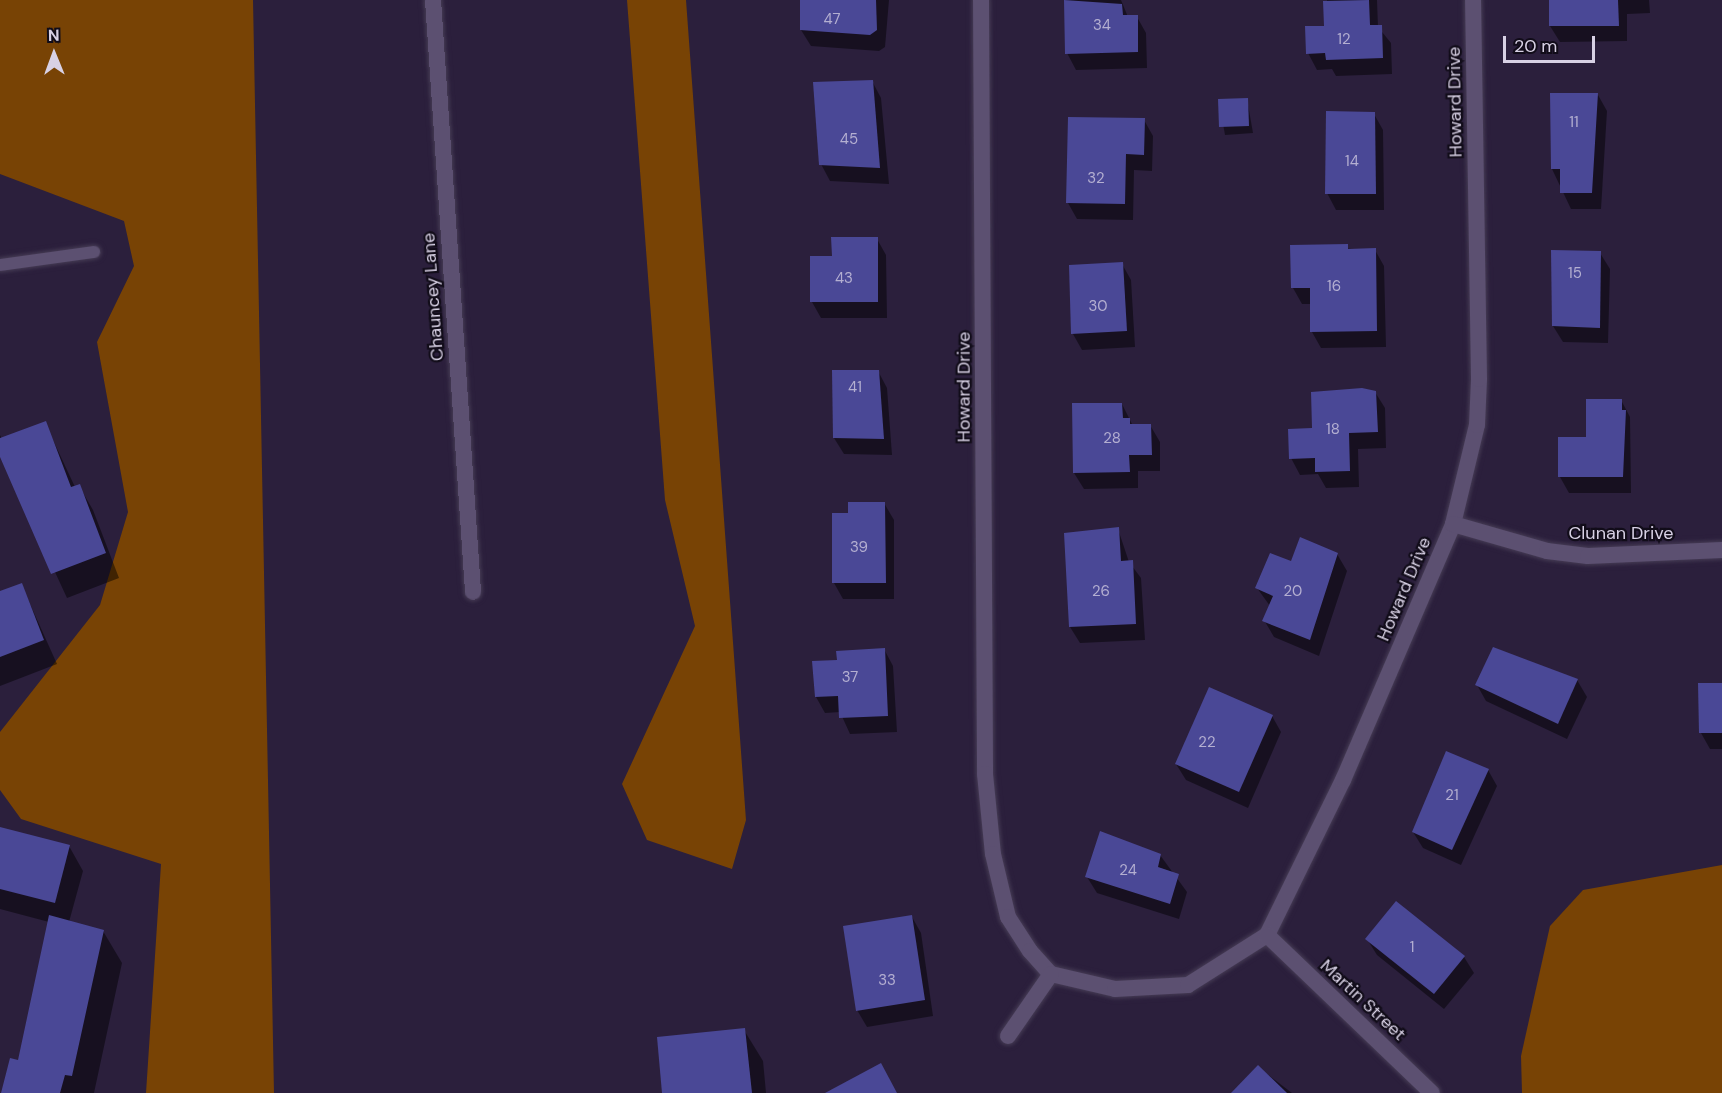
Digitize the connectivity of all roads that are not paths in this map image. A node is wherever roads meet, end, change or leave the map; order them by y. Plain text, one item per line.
1 (433, 0) edge
2 (981, 0) edge
3 (1473, 0) edge
4 (94, 252) dead end
5 (0, 266) edge
6 (1453, 524) junction
7 (1722, 550) edge
8 (473, 592) dead end
9 (1267, 935) junction
10 (1051, 974) junction
11 (1008, 1036) dead end
12 (1432, 1093) edge

1 - 8 street, Chauncey Lane
2 - 10 street, Howard Drive
3 - 6 street, Howard Drive
4 - 5 lane
6 - 7 street, Clunan Drive
6 - 9 street, Howard Drive
9 - 10 street
9 - 12 street, Martin Street
10 - 11 street

